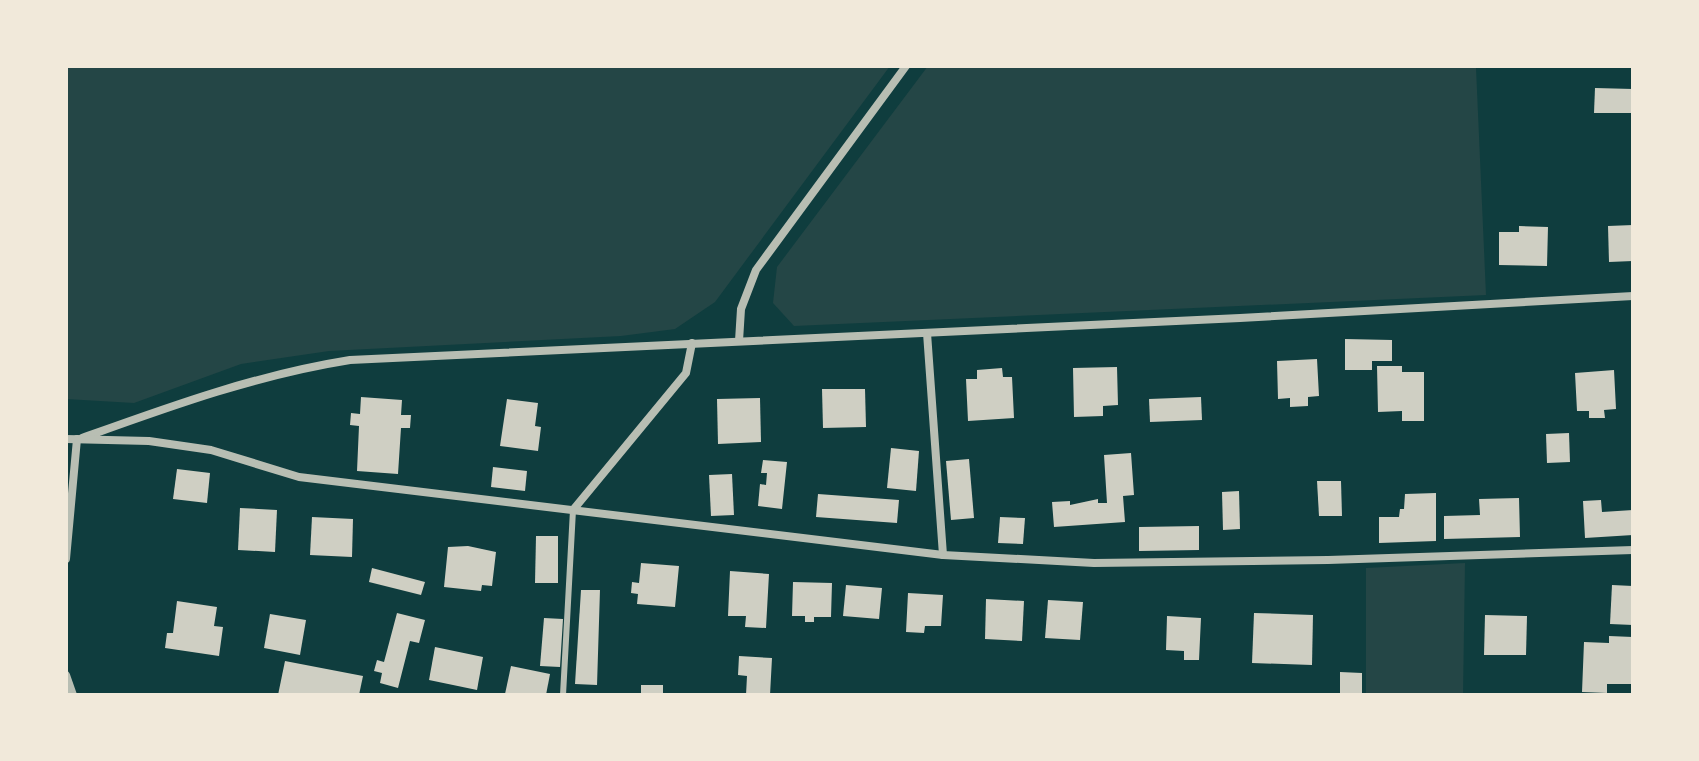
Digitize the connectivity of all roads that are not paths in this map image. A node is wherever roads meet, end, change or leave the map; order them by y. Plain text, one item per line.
1 (906, 66) edge
2 (1633, 296) edge
3 (927, 333) junction
4 (739, 341) junction
5 (692, 343) junction
6 (66, 439) edge
7 (77, 439) junction
8 (573, 510) junction
9 (1633, 550) edge
10 (943, 555) junction
11 (66, 559) edge
12 (66, 675) edge
13 (73, 695) edge
14 (563, 695) edge

1 - 4 street
2 - 3 street
3 - 4 street
3 - 10 street
4 - 5 street
5 - 7 street
5 - 8 street
6 - 7 street
7 - 8 street
7 - 11 street
8 - 10 street
8 - 14 lane
9 - 10 street
12 - 13 street

